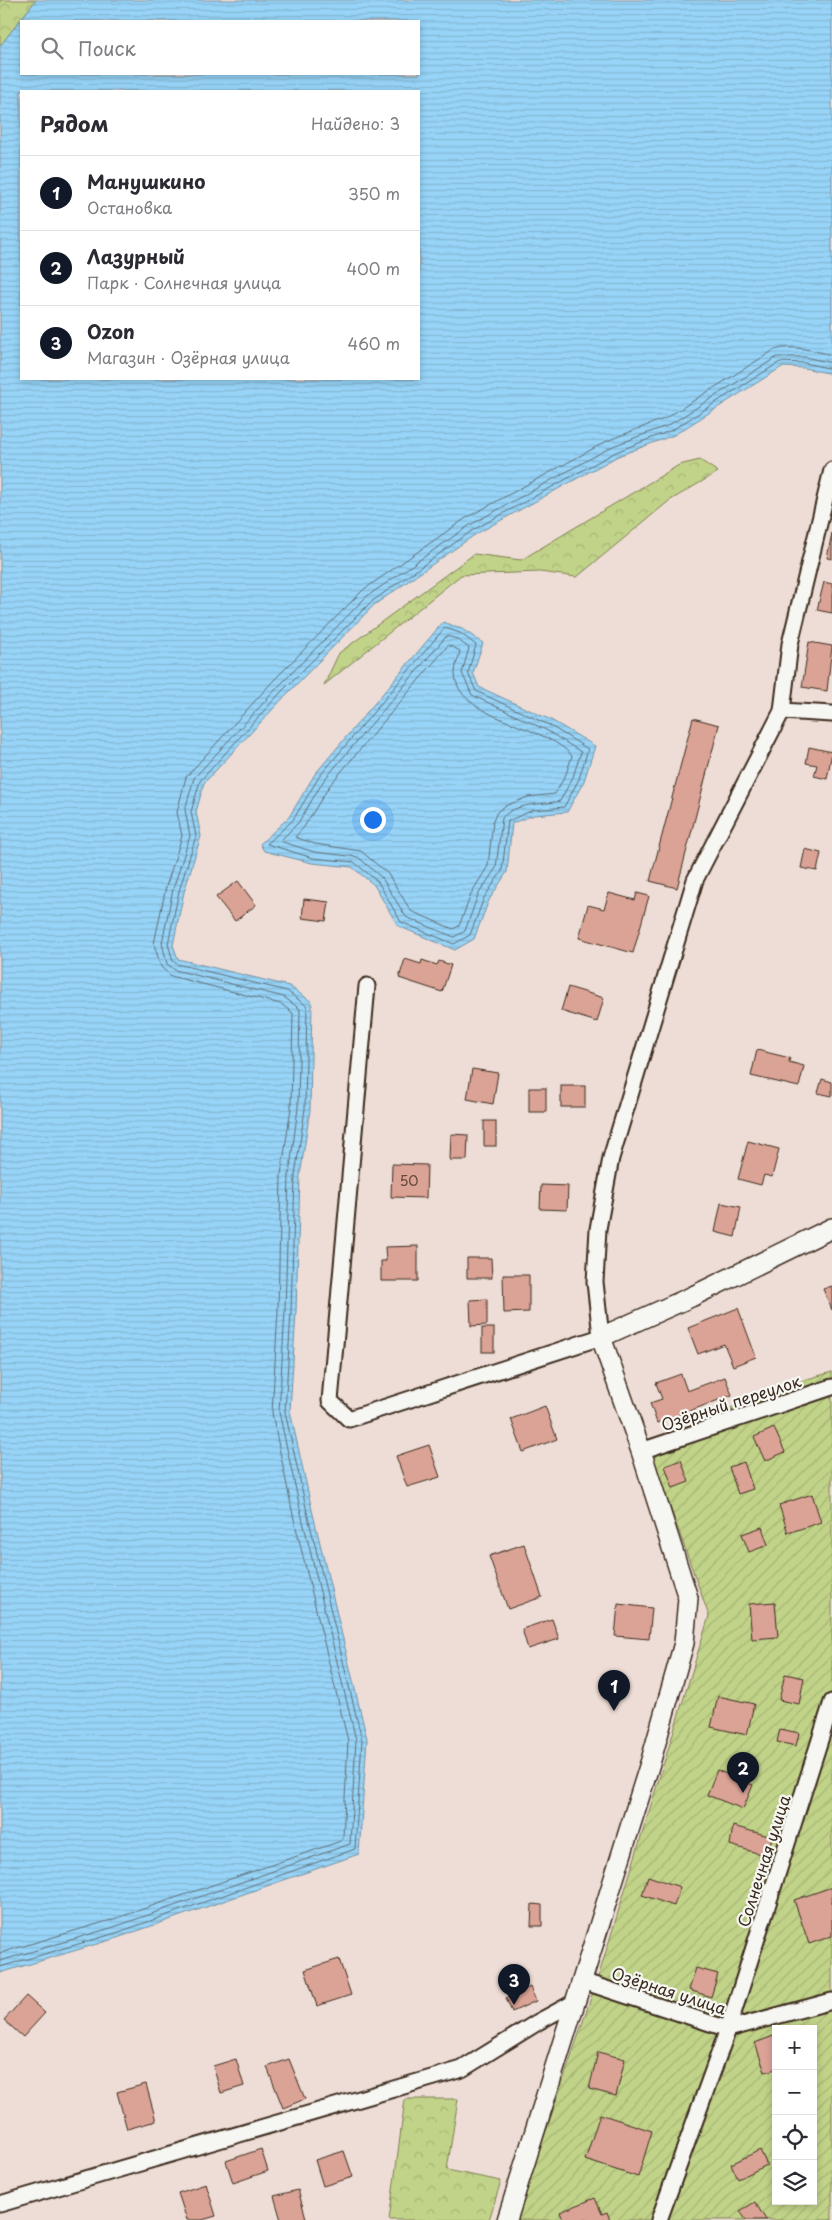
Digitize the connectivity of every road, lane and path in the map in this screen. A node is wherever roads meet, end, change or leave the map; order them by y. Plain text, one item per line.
1 (832, 470) edge
2 (782, 711) junction
3 (832, 714) edge
4 (367, 986) dead end
5 (832, 1228) edge
6 (601, 1337) junction
7 (832, 1387) edge
8 (641, 1451) junction
9 (832, 1702) edge
10 (582, 1981) junction
11 (832, 2001) edge
12 (573, 2003) junction
13 (728, 2030) junction
14 (0, 2204) edge
15 (507, 2220) edge
16 (659, 2220) edge

1 - 2 street
2 - 3 street
2 - 6 street
4 - 6 street
5 - 6 street
6 - 8 street
7 - 8 street, Озёрный переулок
8 - 10 street
9 - 13 street, Солнечная улица
10 - 12 street
10 - 13 street, Озёрная улица
11 - 13 street, Озёрная улица
12 - 14 street
12 - 15 street
13 - 16 street, Солнечная улица

